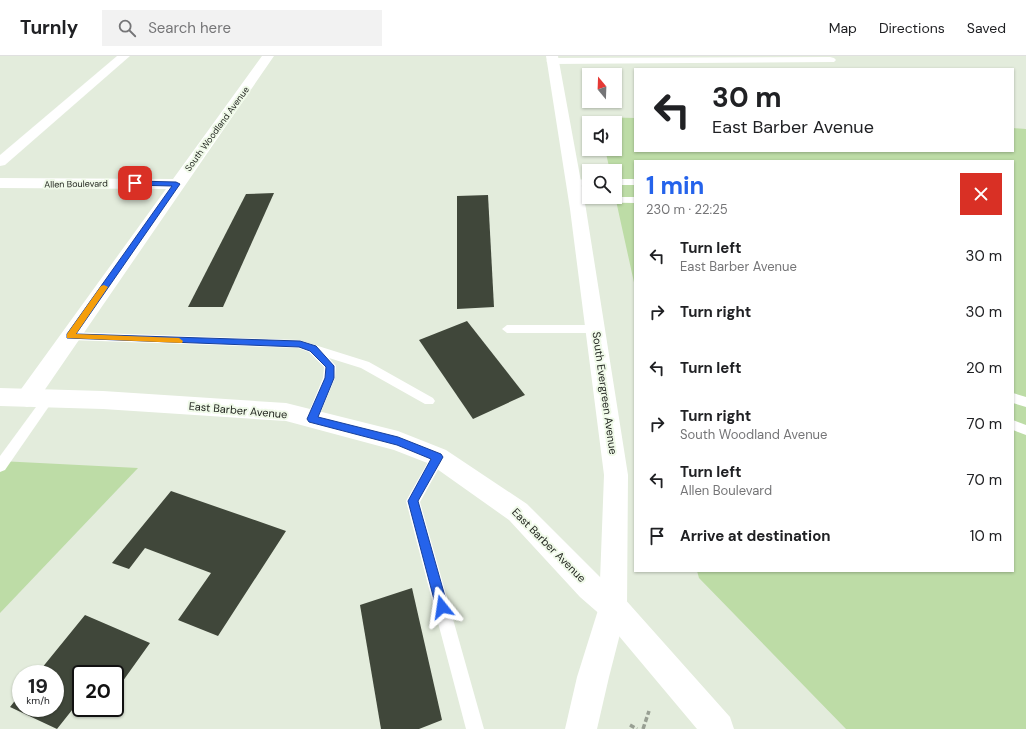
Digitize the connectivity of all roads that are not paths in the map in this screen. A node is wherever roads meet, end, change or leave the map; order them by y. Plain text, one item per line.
1 (124, 56) edge
2 (268, 56) edge
3 (552, 58) edge
4 (828, 58) edge
5 (838, 68) edge
6 (0, 162) edge
7 (622, 182) edge
8 (634, 182) edge
9 (0, 183) edge
10 (176, 184) junction
11 (580, 188) edge
12 (634, 200) edge
13 (507, 329) dead end
14 (596, 329) junction
15 (70, 336) junction
16 (313, 349) junction
17 (0, 397) edge
18 (37, 398) junction
19 (1014, 398) edge
20 (429, 401) dead end
21 (1026, 402) edge
22 (312, 419) junction
23 (1014, 425) edge
24 (1026, 430) edge
25 (438, 457) junction
26 (0, 466) edge
27 (613, 607) junction
28 (475, 729) edge
29 (581, 729) edge
30 (718, 729) edge

1 - 6 street
2 - 10 street, South Woodland Avenue
3 - 4 street
3 - 11 street, South Evergreen Avenue
4 - 5 street
7 - 8 lane
9 - 10 street, Allen Boulevard
10 - 15 street, South Woodland Avenue
11 - 12 lane
11 - 14 street, South Evergreen Avenue
13 - 14 lane
14 - 27 street, South Evergreen Avenue
15 - 16 lane
15 - 18 street, South Woodland Avenue
16 - 20 lane
16 - 22 lane
17 - 18 street, East Barber Avenue
18 - 22 street, East Barber Avenue
18 - 26 lane
19 - 21 lane
22 - 25 street, East Barber Avenue
23 - 24 lane
25 - 27 street, East Barber Avenue
25 - 28 lane
27 - 29 street, South Evergreen Avenue
27 - 30 street, East Barber Avenue

